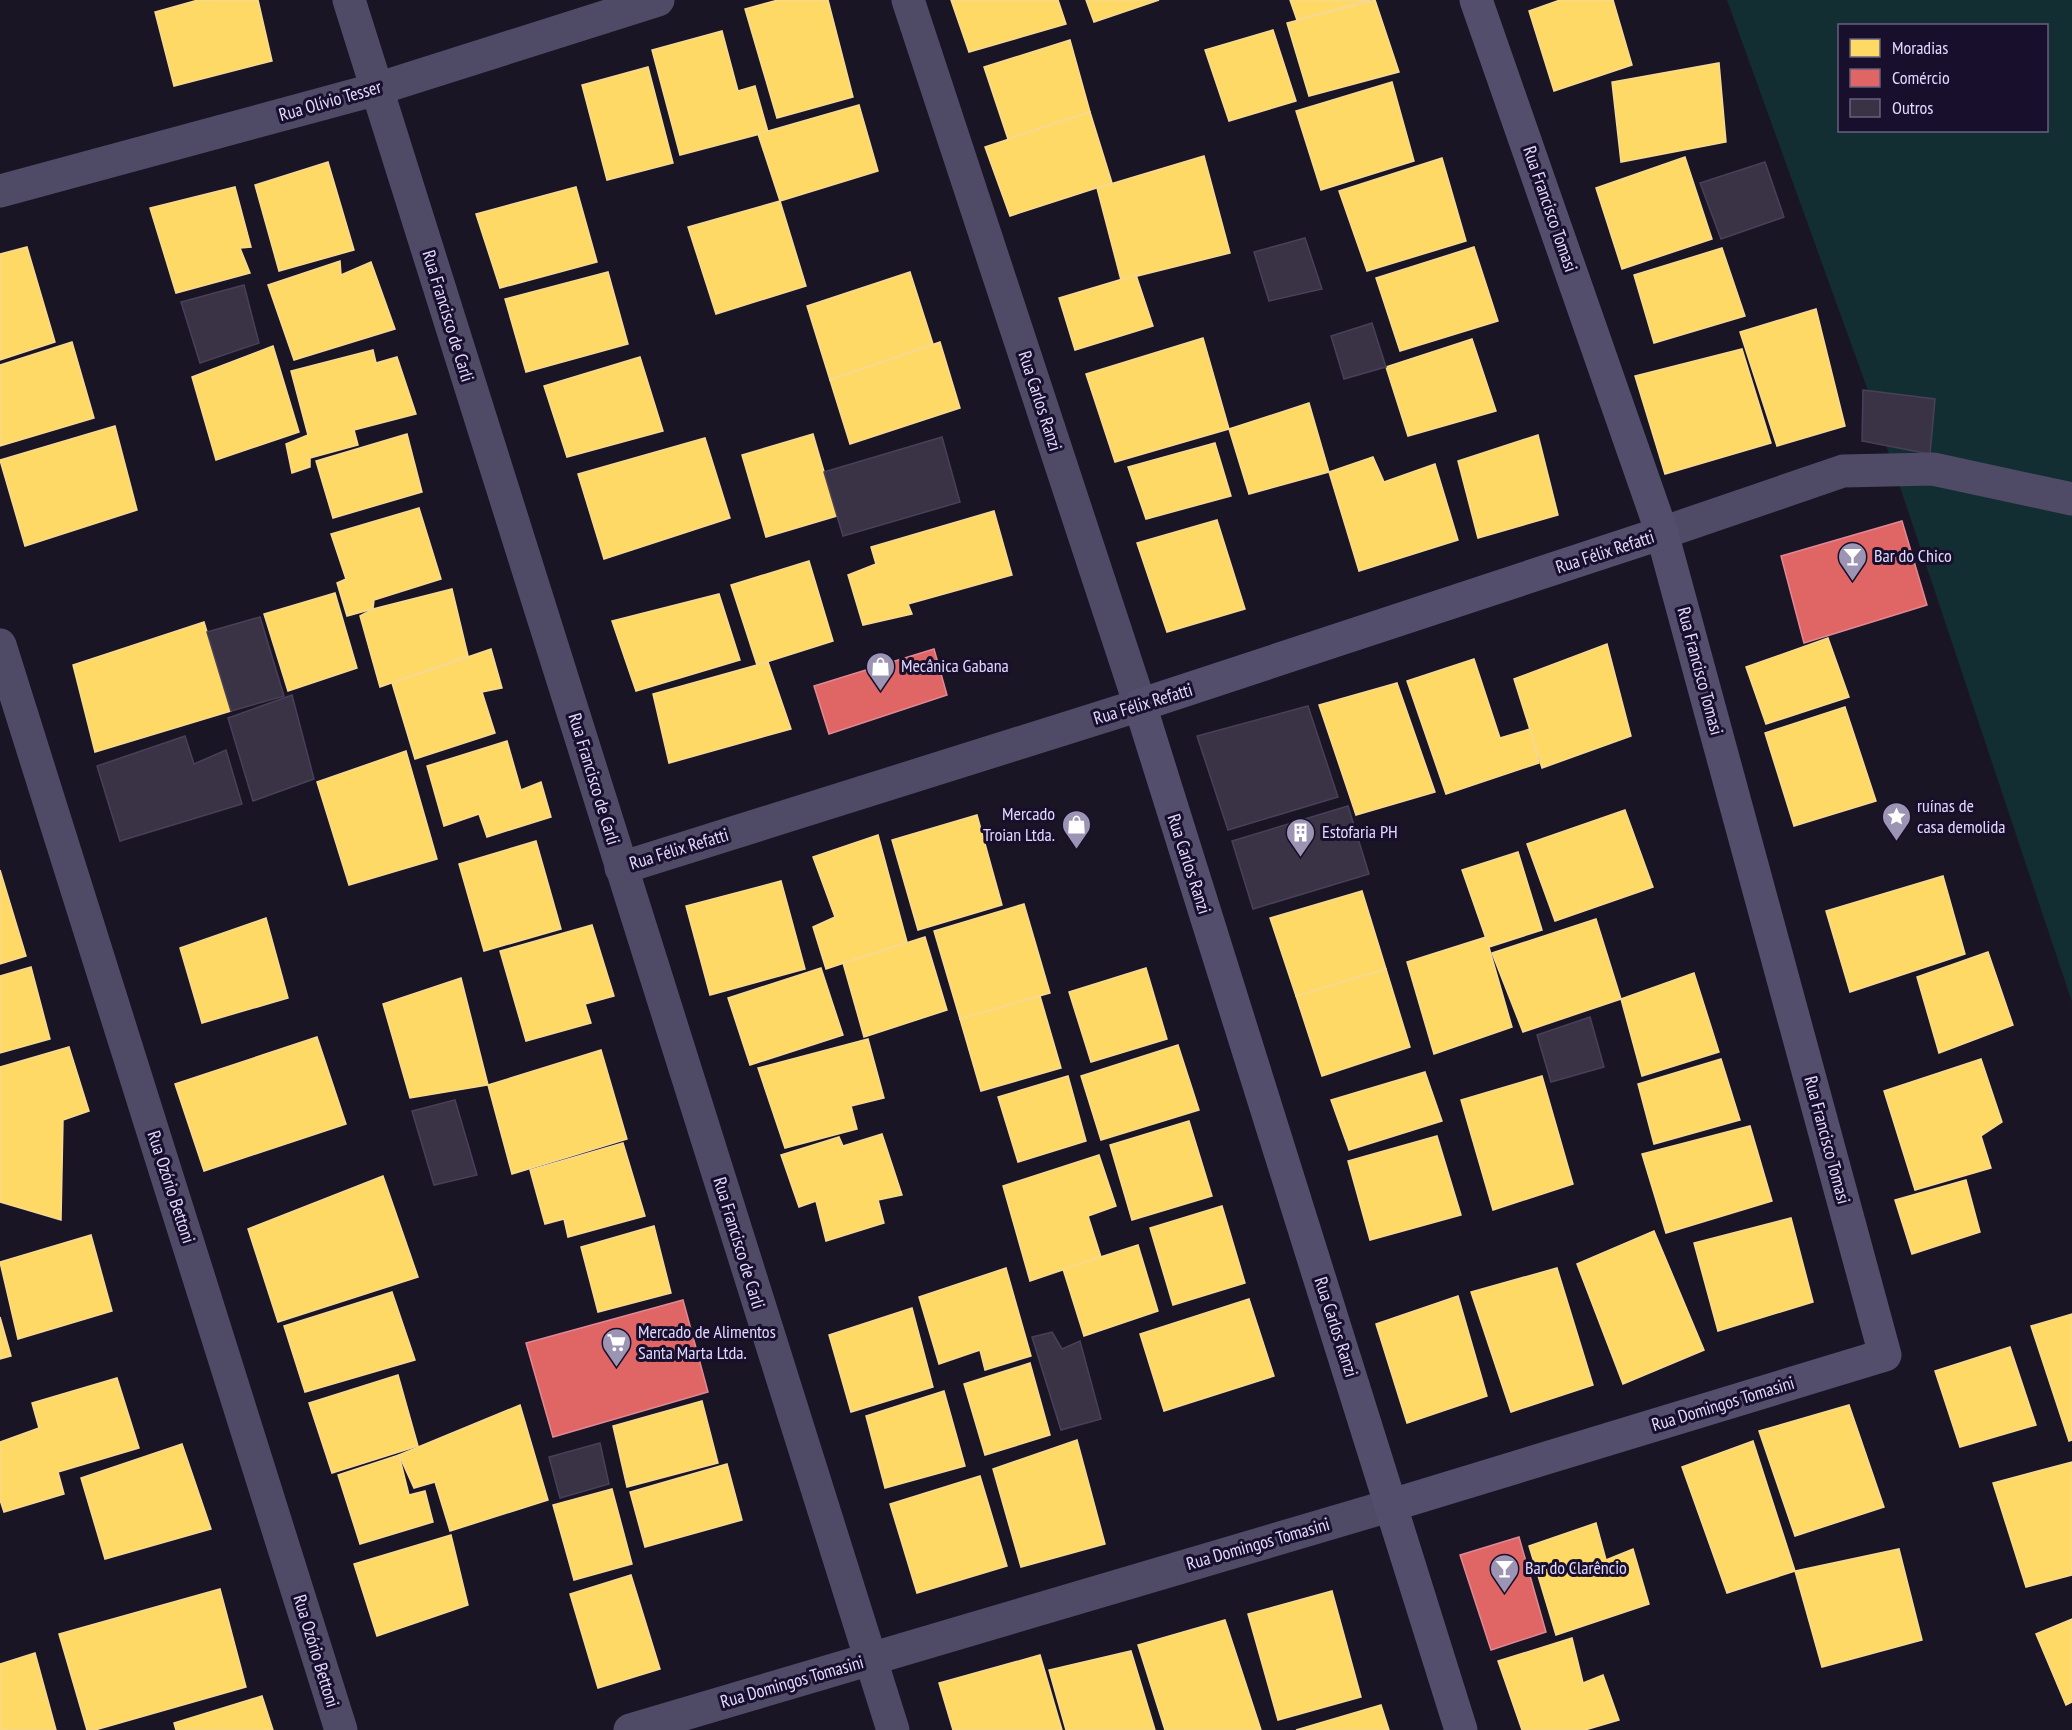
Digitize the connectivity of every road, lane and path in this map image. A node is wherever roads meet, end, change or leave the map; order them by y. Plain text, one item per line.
1 (349, 0) edge
2 (658, 0) edge
3 (908, 0) edge
4 (1476, 0) edge
5 (377, 89) junction
6 (0, 191) edge
7 (2072, 499) edge
8 (1662, 533) junction
9 (0, 645) edge
10 (1140, 705) junction
11 (621, 868) junction
12 (1885, 1355) joint
13 (1392, 1505) junction
14 (870, 1659) junction
15 (341, 1730) edge
16 (630, 1730) edge
17 (893, 1730) edge
18 (1461, 1730) edge

1 - 5 street, Rua Francisco de Carli
2 - 5 street, Rua Olívio Tesser
3 - 10 street, Rua Carlos Ranzi
4 - 8 main road, Rua Francisco Tomasi
5 - 6 street, Rua Olívio Tesser
5 - 11 street, Rua Francisco de Carli
7 - 8 street
8 - 10 main road, Rua Félix Refatti
8 - 12 main road, Rua Francisco Tomasi
9 - 15 street, Rua Ozório Bettoni
10 - 11 street, Rua Félix Refatti
10 - 13 main road, Rua Carlos Ranzi
11 - 14 street, Rua Francisco de Carli
12 - 13 main road, Rua Domingos Tomasini
13 - 14 street, Rua Domingos Tomasini
13 - 18 main road, Rua Carlos Ranzi
14 - 16 street, Rua Domingos Tomasini
14 - 17 street, Rua Francisco de Carli

